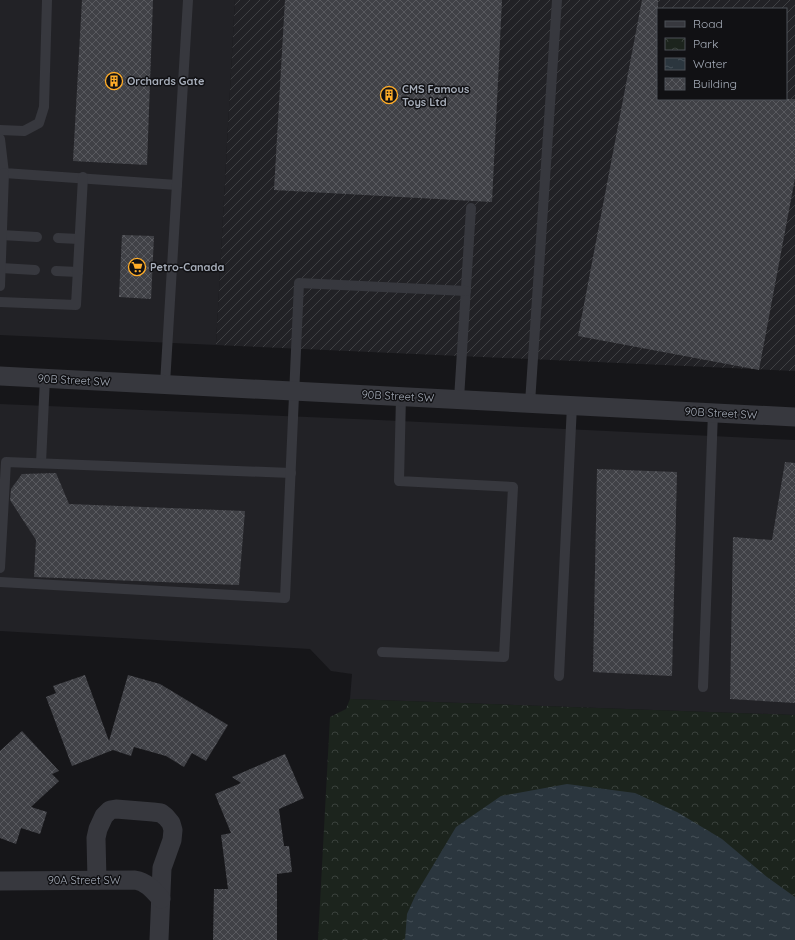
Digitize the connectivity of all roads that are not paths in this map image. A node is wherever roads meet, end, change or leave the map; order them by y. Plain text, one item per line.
1 (47, 0) edge
2 (188, 0) edge
3 (556, 0) edge
4 (0, 130) edge
5 (0, 139) edge
6 (4, 173) junction
7 (83, 177) junction
8 (177, 185) junction
9 (471, 208) dead end
10 (1, 235) junction
11 (37, 237) dead end
12 (58, 238) dead end
13 (79, 239) junction
14 (0, 268) edge
15 (35, 270) dead end
16 (56, 271) dead end
17 (78, 272) junction
18 (0, 286) edge
19 (466, 291) junction
20 (0, 302) edge
21 (0, 376) edge
22 (45, 378) junction
23 (165, 384) junction
24 (294, 391) junction
25 (401, 396) junction
26 (459, 399) junction
27 (530, 403) junction
28 (572, 405) junction
29 (713, 412) junction
30 (795, 416) edge
31 (41, 463) junction
32 (291, 473) junction
33 (0, 568) edge
34 (0, 582) edge
35 (382, 652) dead end
36 (559, 676) dead end
37 (703, 687) dead end
38 (97, 880) junction
39 (0, 881) edge
40 (161, 899) junction
41 (159, 940) edge

1 - 4 lane
2 - 8 lane
3 - 27 lane
5 - 6 lane
6 - 7 lane
6 - 10 lane
7 - 8 lane
7 - 13 lane
8 - 23 lane
9 - 19 lane
10 - 11 lane
10 - 14 lane
12 - 13 lane
13 - 17 lane
14 - 15 lane
14 - 18 lane
16 - 17 lane
17 - 20 lane
19 - 24 lane
19 - 26 lane
21 - 22 street, 90B Street SW
22 - 23 street, 90B Street SW
22 - 31 lane
23 - 24 street, 90B Street SW
24 - 25 street, 90B Street SW
24 - 32 lane
25 - 26 street, 90B Street SW
25 - 35 lane
26 - 27 street, 90B Street SW
27 - 28 street, 90B Street SW
28 - 29 street, 90B Street SW
28 - 36 lane
29 - 30 street, 90B Street SW
29 - 37 lane
31 - 32 lane
31 - 33 lane
32 - 34 lane
38 - 39 street, 90A Street SW
38 - 40 street, 90A Street SW
38 - 40 street
40 - 41 street

